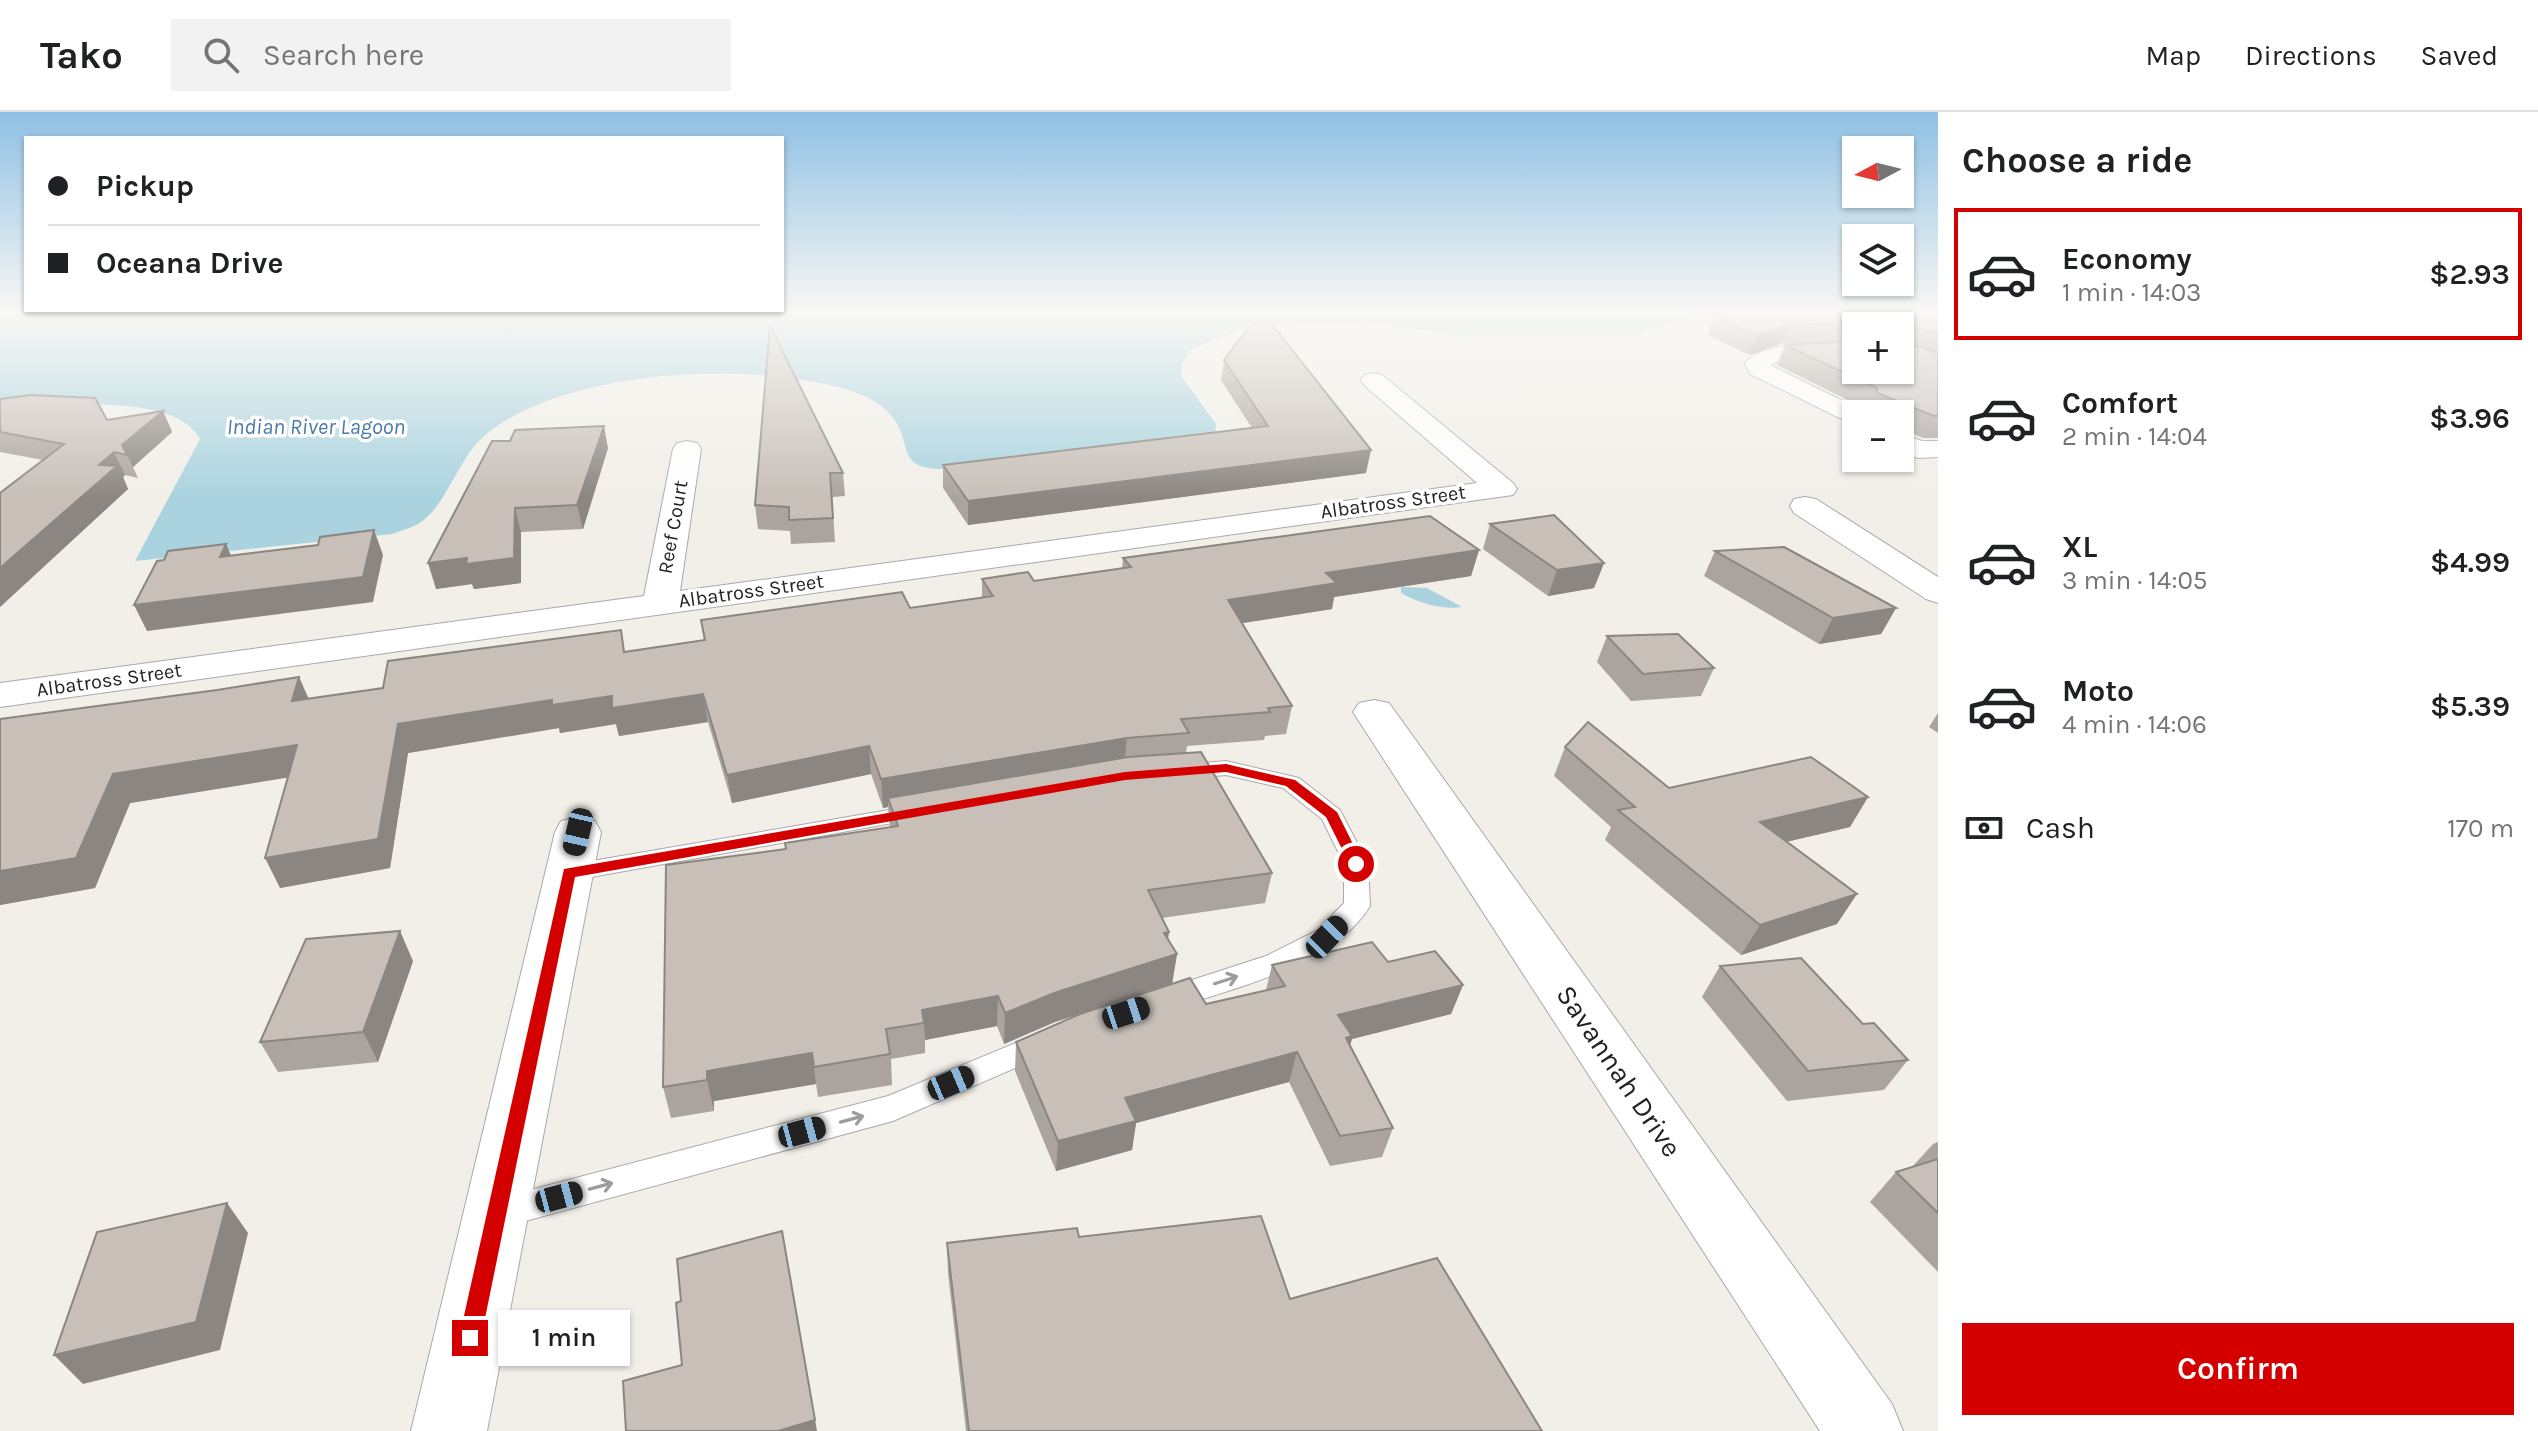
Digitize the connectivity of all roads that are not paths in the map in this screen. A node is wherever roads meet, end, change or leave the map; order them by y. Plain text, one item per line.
1 (1772, 376) edge
2 (1373, 380) dead end
3 (1842, 411) edge
4 (1914, 448) edge
5 (687, 449) dead end
6 (1938, 449) edge
7 (1805, 506) dead end
8 (1938, 592) edge
9 (660, 604) junction
10 (0, 695) edge
11 (1374, 712) dead end
12 (1153, 774) edge
13 (939, 808) edge
14 (573, 852) joint
15 (1141, 1008) edge
16 (1066, 1033) edge
17 (498, 1213) junction
18 (449, 1431) edge
19 (1865, 1431) edge

1 - 3 street
2 - 9 street, Albatross Street
4 - 6 street
5 - 9 street, Reef Court
7 - 8 street
9 - 10 street, Albatross Street
11 - 19 street, Savannah Drive
15 -> 12 lane
13 - 14 lane
14 - 17 street
17 -> 16 lane
17 - 18 street

